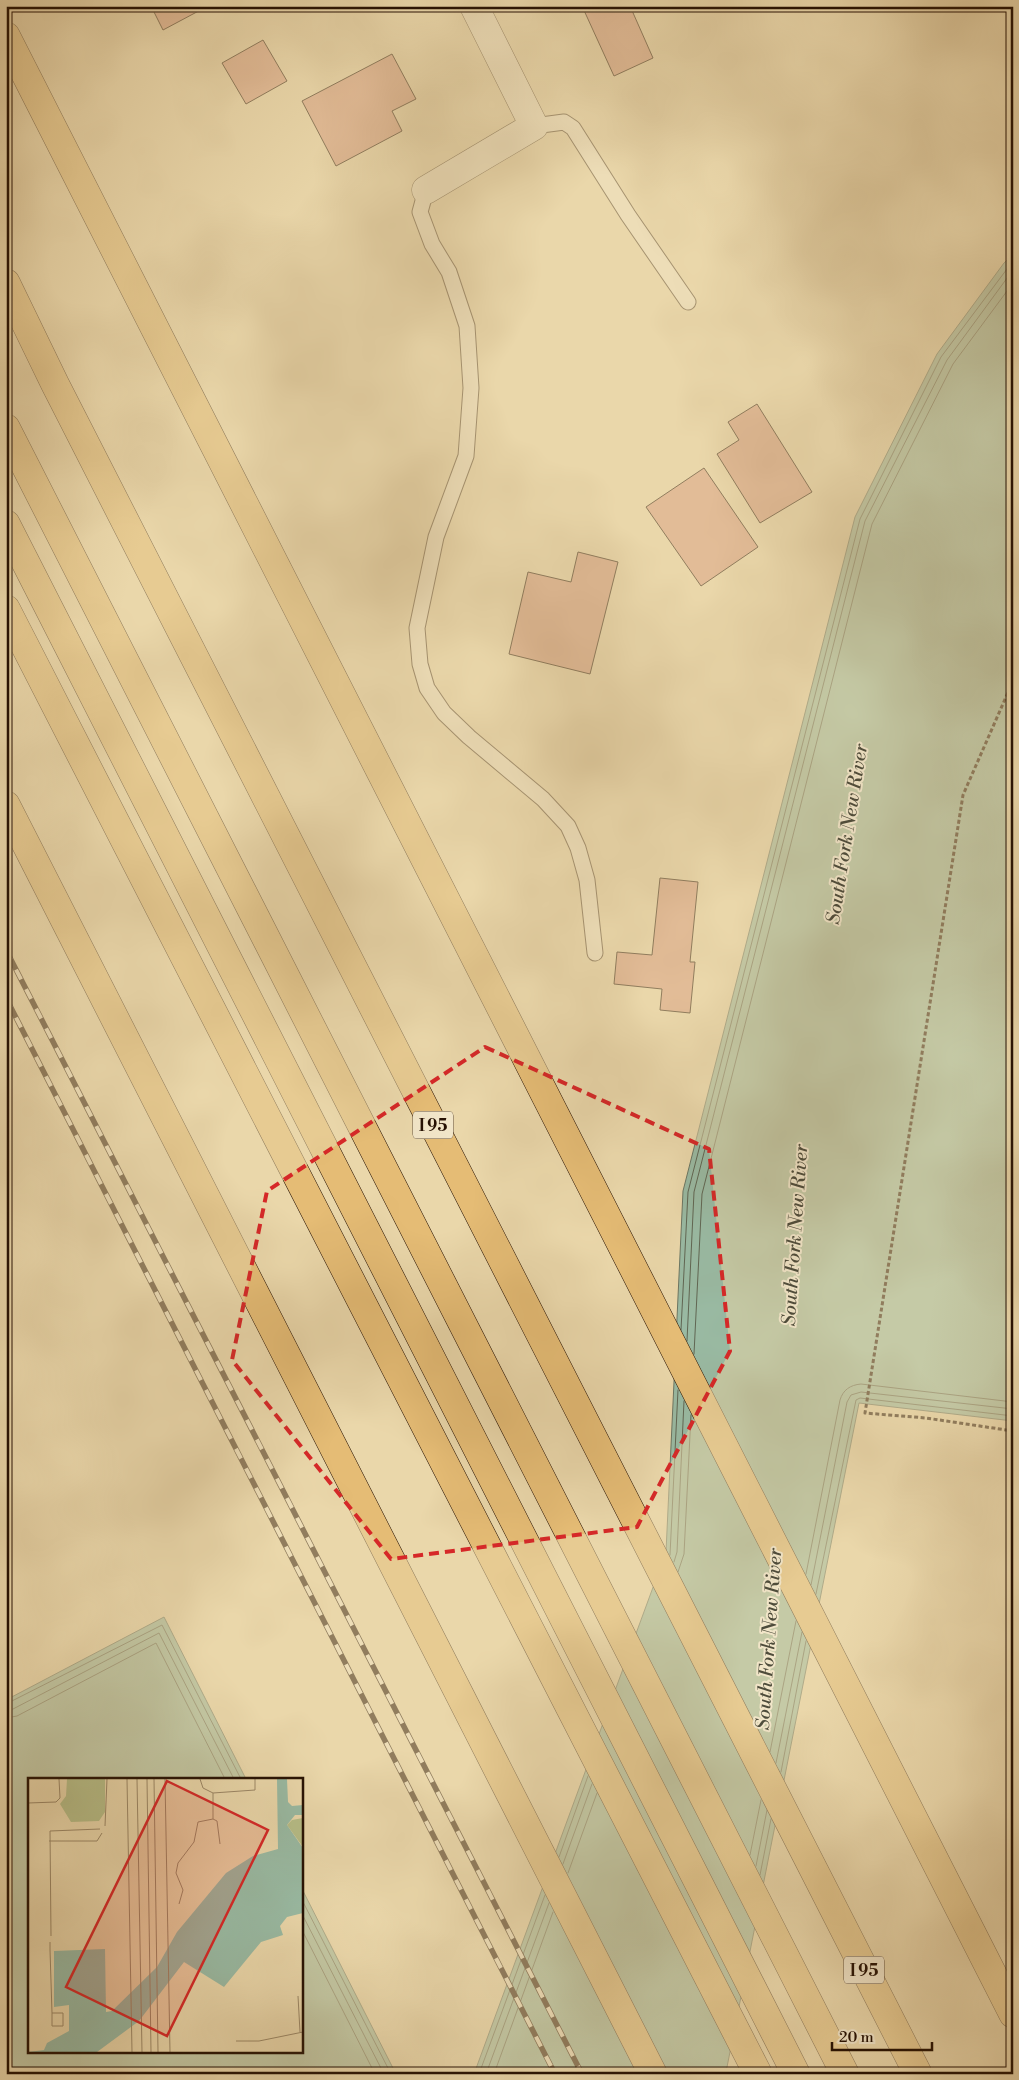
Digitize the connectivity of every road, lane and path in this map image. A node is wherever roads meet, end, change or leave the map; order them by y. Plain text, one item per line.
1 (474, 6) edge
2 (6, 36) edge
3 (534, 126) junction
4 (426, 190) joint
5 (6, 283) edge
6 (688, 302) dead end
7 (6, 428) edge
8 (6, 524) edge
9 (6, 610) edge
10 (1013, 681) edge
11 (6, 805) edge
12 (595, 953) dead end
13 (1013, 1431) edge
14 (1013, 2014) edge
15 (652, 2074) edge
16 (758, 2074) edge
17 (796, 2074) edge
18 (845, 2074) edge
19 (918, 2074) edge

1 - 3 street
2 - 14 highway
3 - 4 street
3 - 6 lane
4 - 12 lane
5 - 19 highway, I 95
7 - 18 highway
8 - 17 highway
9 - 16 highway
10 - 13 path
11 - 15 highway

